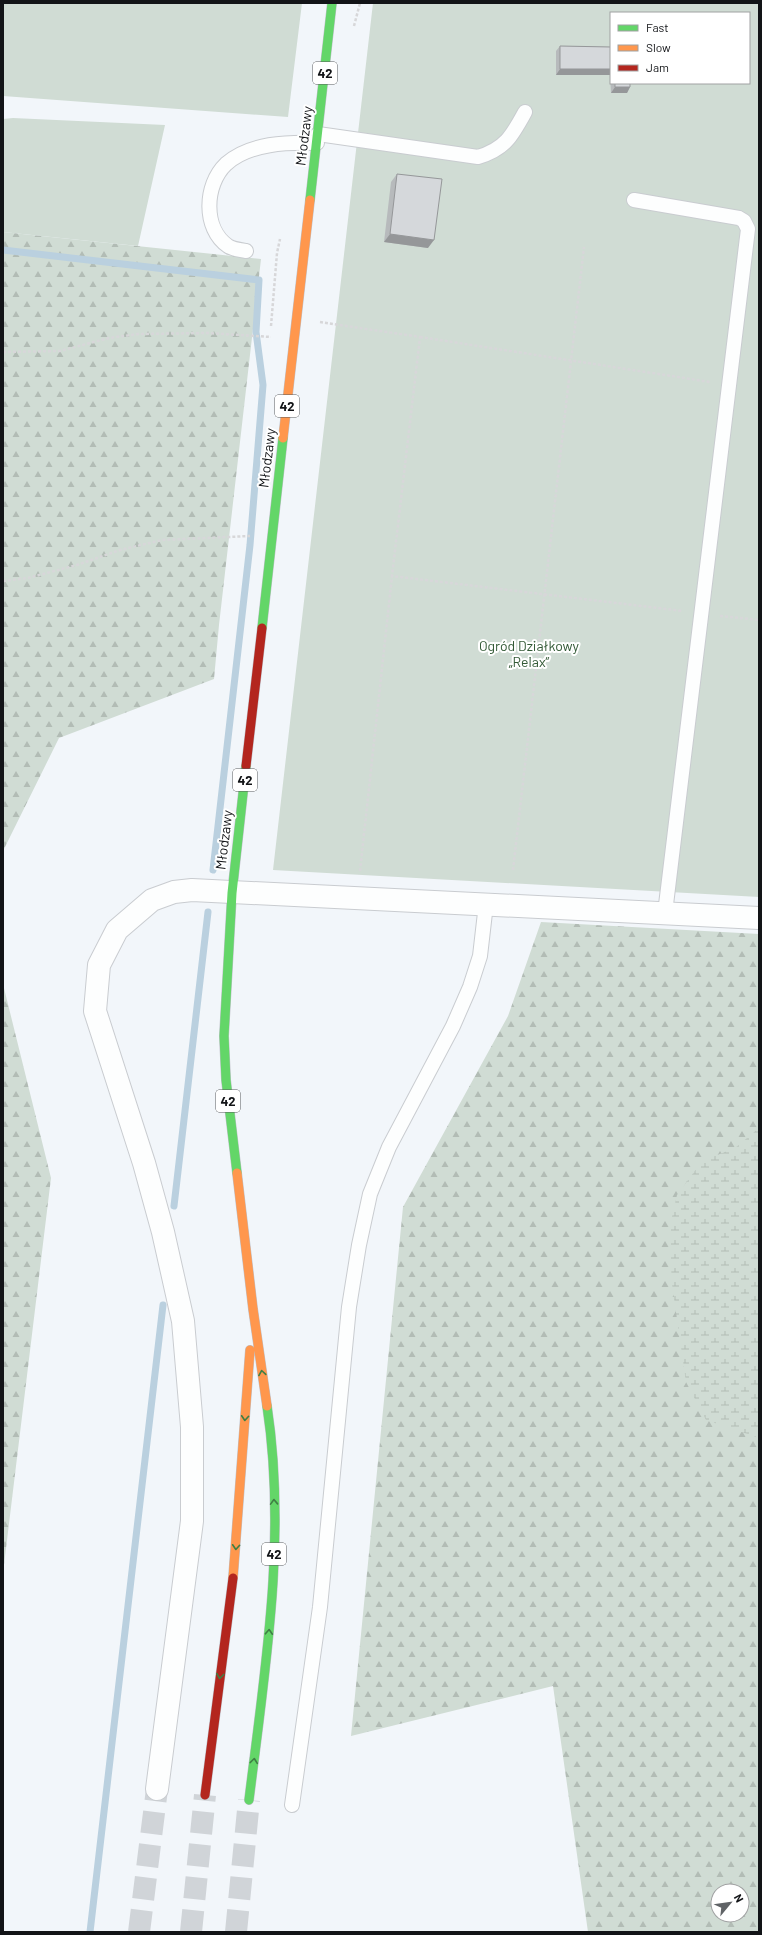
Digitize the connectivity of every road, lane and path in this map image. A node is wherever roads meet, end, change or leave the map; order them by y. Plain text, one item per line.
1 (332, 3) edge
2 (525, 112) dead end
3 (317, 139) junction
4 (634, 200) dead end
5 (584, 247) dead end
6 (246, 251) dead end
7 (270, 315) dead end
8 (297, 319) junction
9 (420, 337) junction
10 (3, 352) edge
11 (571, 361) junction
12 (729, 385) junction
13 (272, 534) junction
14 (392, 576) junction
15 (3, 581) edge
16 (544, 594) junction
17 (702, 614) junction
18 (759, 620) edge
19 (514, 870) dead end
20 (360, 871) dead end
21 (232, 893) junction
22 (486, 904) junction
23 (665, 913) junction
24 (759, 918) edge
25 (252, 1309) junction
26 (157, 1789) tunnel mouth
27 (205, 1795) tunnel mouth
28 (249, 1800) tunnel mouth
29 (292, 1805) dead end

1 - 3 main road, Młodzawy / 42
2 - 3 lane
3 - 6 lane
3 - 8 main road, Młodzawy / 42
4 - 12 lane
5 - 11 path
7 - 10 path
8 - 9 path
8 - 13 main road, Młodzawy / 42
9 - 11 path
9 - 14 path
11 - 12 path
11 - 16 path
12 - 17 lane
13 - 15 path
13 - 21 main road, Młodzawy / 42
14 - 16 path
14 - 20 path
16 - 17 path
16 - 19 path
17 - 18 path
17 - 23 lane
21 - 22 street
21 - 25 main road, 42
21 - 26 street
22 - 23 street
22 - 29 lane
23 - 24 street
25 -> 27 main road, 42
28 -> 25 main road, 42

